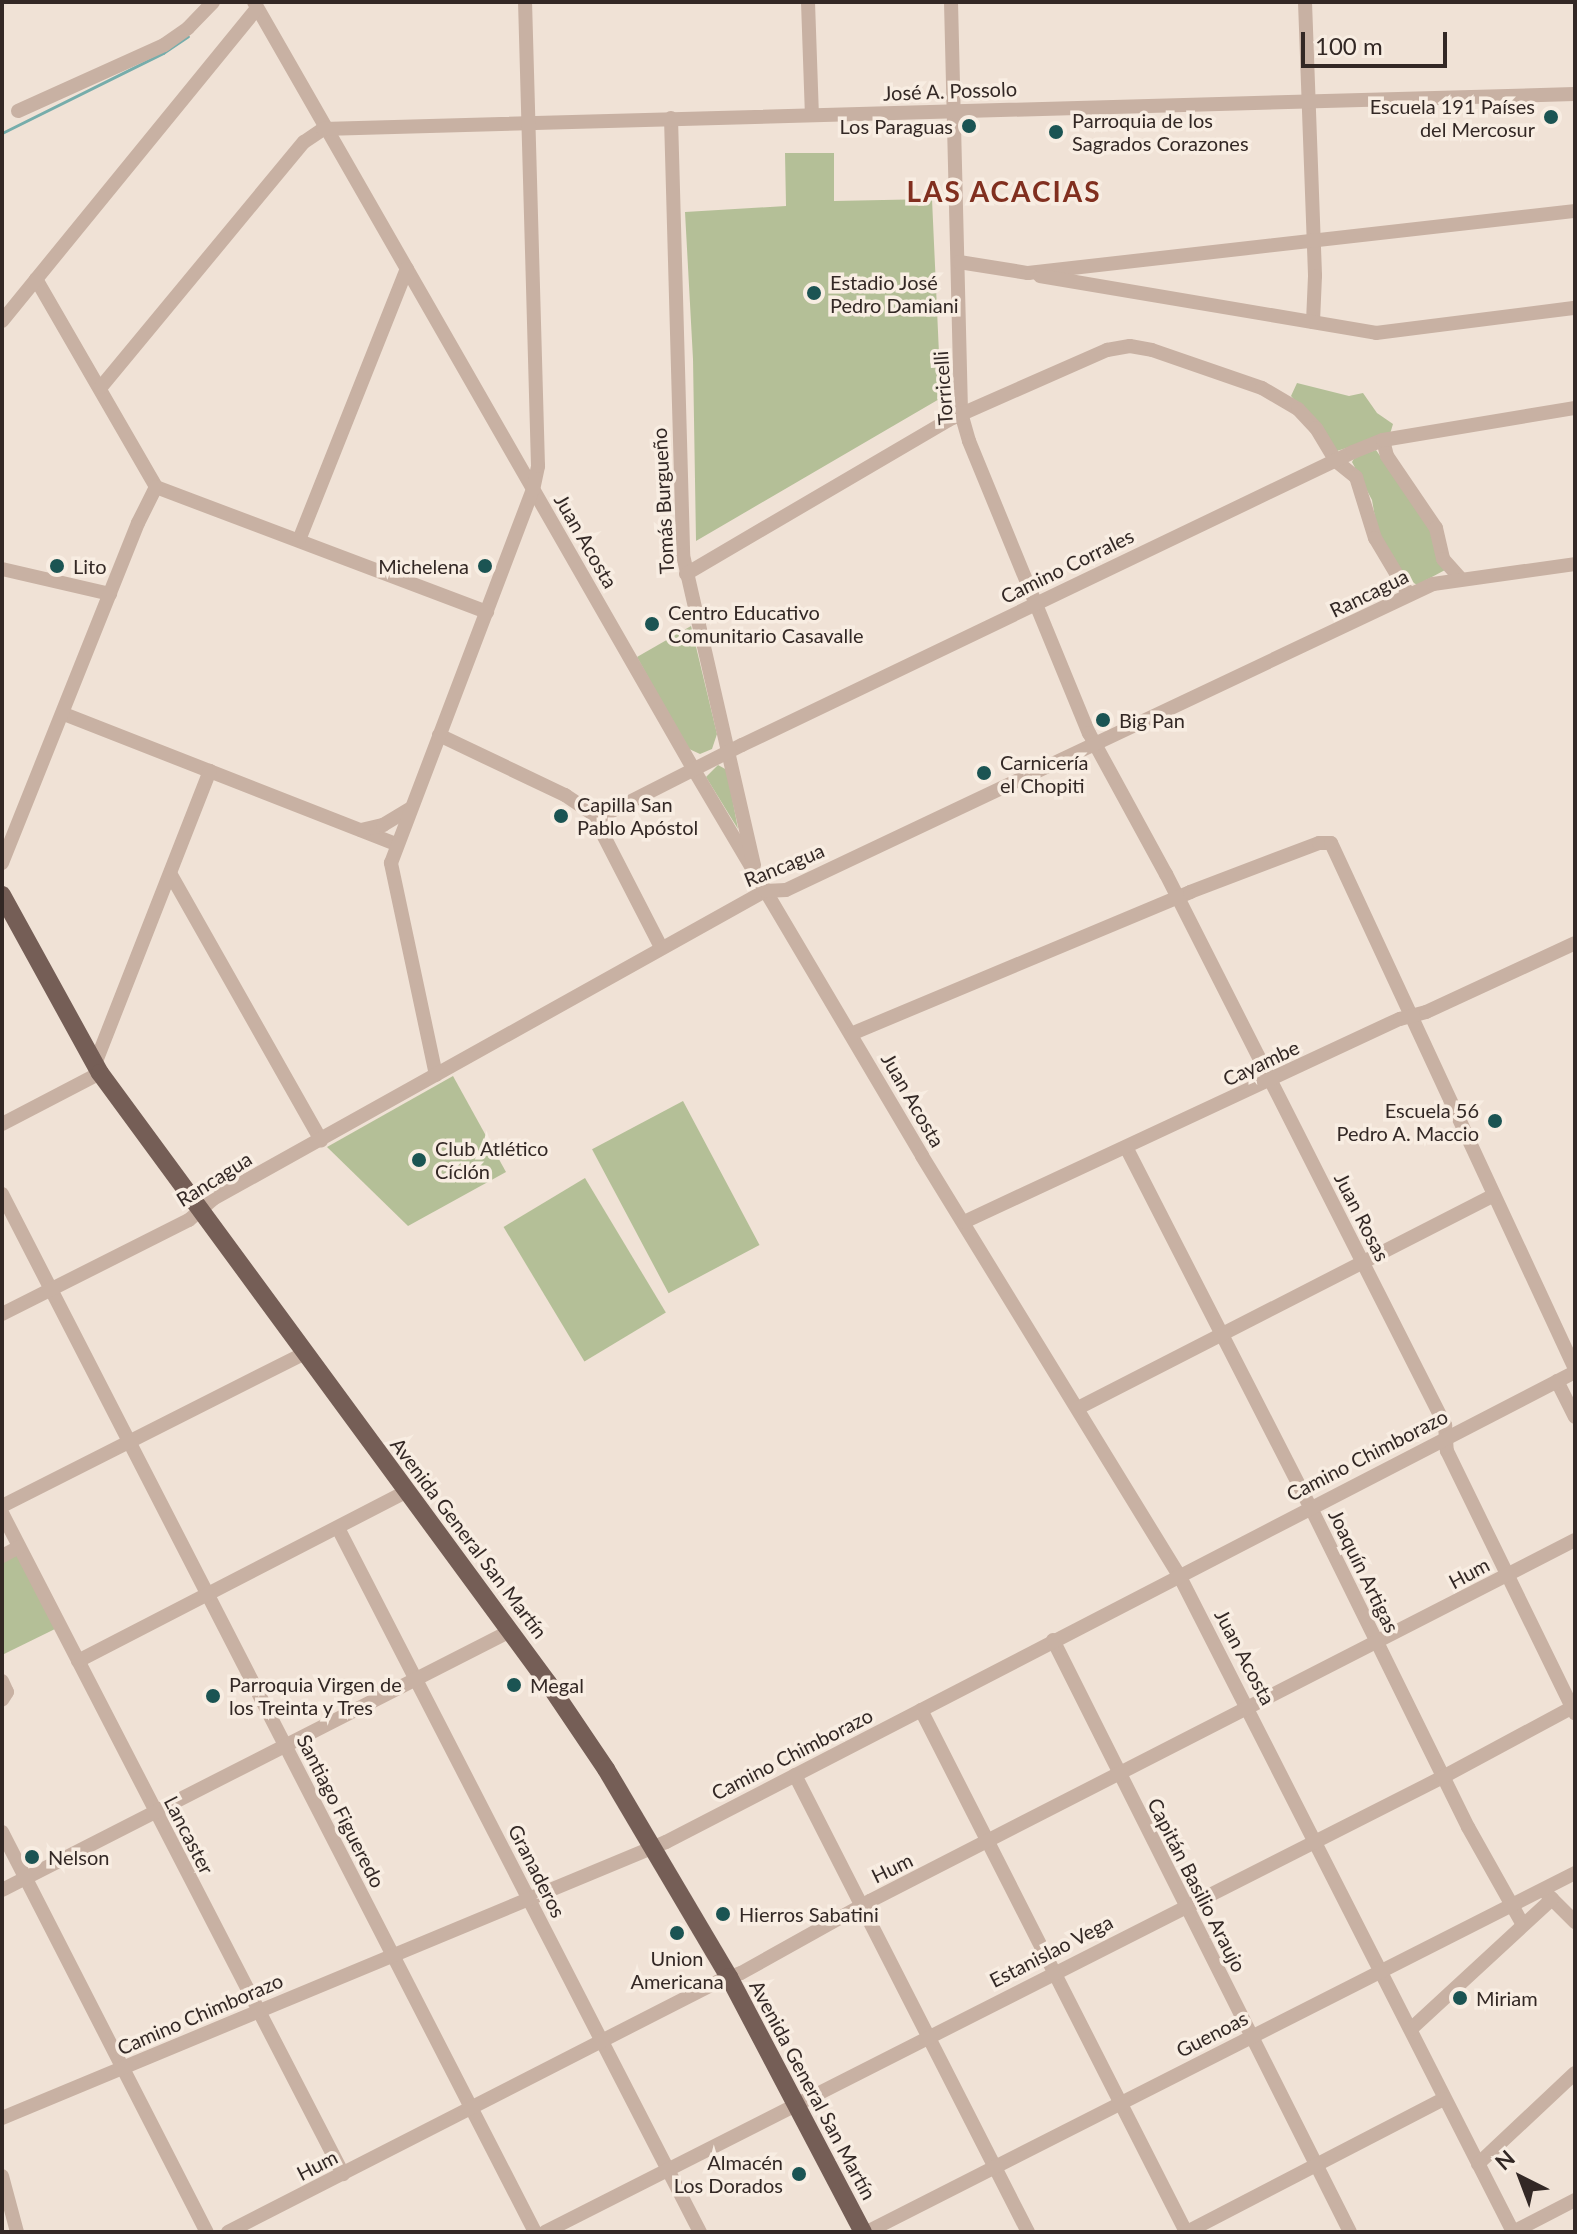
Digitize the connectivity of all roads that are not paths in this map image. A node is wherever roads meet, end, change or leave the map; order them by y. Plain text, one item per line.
1 (213, 2) edge
2 (525, 2) edge
3 (808, 2) edge
4 (951, 2) edge
5 (1305, 2) edge
6 (255, 6) edge
7 (1575, 94) edge
8 (1308, 101) junction
9 (18, 111) dead end
10 (956, 111) junction
11 (812, 115) junction
12 (671, 118) junction
13 (531, 122) junction
14 (325, 128) junction
15 (1575, 211) edge
16 (1313, 241) junction
17 (959, 262) junction
18 (1102, 263) junction
19 (407, 269) junction
20 (1028, 273) junction
21 (36, 279) junction
22 (1102, 289) junction
23 (1575, 308) edge
24 (2, 321) edge
25 (1313, 322) junction
26 (101, 387) junction
27 (1575, 408) edge
28 (961, 413) junction
29 (1383, 440) junction
30 (1336, 461) junction
31 (156, 487) junction
32 (533, 490) junction
33 (299, 540) junction
34 (1575, 564) edge
35 (2, 569) edge
36 (686, 574) junction
37 (1460, 578) junction
38 (110, 594) junction
39 (1409, 595) junction
40 (1037, 603) junction
41 (487, 612) junction
42 (64, 714) junction
43 (439, 735) junction
44 (1097, 744) junction
45 (731, 751) junction
46 (694, 770) junction
47 (210, 771) junction
48 (410, 809) junction
49 (596, 819) junction
50 (360, 830) junction
51 (396, 844) junction
52 (2, 863) edge
53 (756, 874) junction
54 (171, 875) junction
55 (765, 891) junction
56 (2, 895) edge
57 (1177, 897) junction
58 (1575, 943) edge
59 (661, 947) junction
60 (1413, 1016) junction
61 (851, 1034) junction
62 (98, 1068) junction
63 (436, 1075) junction
64 (1270, 1081) junction
65 (2, 1124) edge
66 (321, 1140) junction
67 (1127, 1149) junction
68 (2, 1194) edge
69 (1494, 1195) junction
70 (200, 1210) junction
71 (964, 1222) junction
72 (1362, 1261) junction
73 (51, 1289) junction
74 (2, 1314) edge
75 (1223, 1333) junction
76 (305, 1353) junction
77 (1575, 1370) edge
78 (1557, 1381) junction
79 (1078, 1408) junction
80 (1575, 1417) edge
81 (1446, 1436) junction
82 (129, 1442) junction
83 (406, 1492) junction
84 (2, 1506) edge
85 (1310, 1506) junction
86 (2, 1513) edge
87 (338, 1528) junction
88 (1575, 1540) edge
89 (19, 1547) junction
90 (2, 1556) edge
91 (1179, 1575) junction
92 (1505, 1576) junction
93 (208, 1594) junction
94 (510, 1631) junction
95 (1053, 1640) junction
96 (1376, 1643) junction
97 (78, 1661) junction
98 (416, 1680) junction
99 (1250, 1708) junction
100 (921, 1710) junction
101 (1574, 1710) edge
102 (285, 1746) junction
103 (795, 1775) junction
104 (1120, 1776) junction
105 (1443, 1777) junction
106 (155, 1812) junction
107 (2, 1832) edge
108 (1317, 1840) junction
109 (988, 1843) junction
110 (653, 1847) junction
111 (1575, 1873) edge
112 (25, 1878) junction
113 (2, 1890) edge
114 (1548, 1894) junction
115 (529, 1899) junction
116 (861, 1907) junction
117 (1184, 1907) junction
118 (1512, 1908) junction
119 (1575, 1922) edge
120 (1523, 1925) junction
121 (393, 1955) junction
122 (1383, 1969) junction
123 (1055, 1971) junction
124 (729, 1977) junction
125 (257, 2012) junction
126 (1411, 2029) junction
127 (926, 2037) junction
128 (1251, 2037) junction
129 (602, 2040) junction
130 (122, 2068) junction
131 (1575, 2073) edge
132 (1444, 2099) junction
133 (796, 2103) junction
134 (1122, 2103) junction
135 (471, 2107) junction
136 (2, 2118) edge
137 (1478, 2164) junction
138 (1316, 2165) junction
139 (995, 2167) junction
140 (668, 2169) junction
141 (343, 2174) junction
142 (2, 2176) edge
143 (1575, 2200) edge
144 (17, 2232) edge
145 (207, 2232) edge
146 (228, 2232) edge
147 (535, 2232) edge
148 (545, 2232) edge
149 (700, 2232) edge
150 (865, 2232) edge
151 (1028, 2232) edge
152 (1186, 2232) edge
153 (1350, 2232) edge
154 (1513, 2232) edge

1 - 9 street
2 - 13 street
3 - 11 street
4 - 10 street, Torricelli
5 - 8 street
6 - 14 street, Juan Acosta
6 - 21 street
7 - 8 street, José A. Possolo
8 - 10 street, José A. Possolo
8 - 16 street
10 - 11 street, José A. Possolo
10 - 17 street, Torricelli
11 - 12 street, José A. Possolo
12 - 13 street, José A. Possolo
12 - 36 street, Tomás Burgueño
13 - 14 street, José A. Possolo
13 - 32 street
14 - 19 street, Juan Acosta
14 - 26 street
15 - 16 street
16 - 18 street
16 - 25 street
17 - 20 street
17 - 28 street, Torricelli
18 - 20 street
18 - 22 street
19 - 32 street, Juan Acosta
19 - 33 street
20 - 22 street
21 - 24 street
21 - 26 street
22 - 25 street
23 - 25 street
26 - 31 street
27 - 29 street, Camino Corrales
28 - 30 street
28 - 36 street
28 - 40 street, Torricelli
29 - 30 street, Camino Corrales
29 - 37 street
30 - 39 street
30 - 40 street, Camino Corrales
31 - 33 street
31 - 38 street
32 - 41 street
32 - 46 street, Juan Acosta
33 - 41 street
34 - 37 street, Rancagua
35 - 38 street
36 - 45 street, Tomás Burgueño
37 - 39 street, Rancagua
38 - 42 street
39 - 44 street, Rancagua
40 - 44 street, Torricelli
40 - 45 street, Camino Corrales
41 - 43 street
42 - 47 street
42 - 52 street
43 - 48 street
43 - 49 street
44 - 55 street, Rancagua
44 - 57 street, Juan Rosas
45 - 46 street, Camino Corrales
45 - 53 street, Tomás Burgueño
46 - 49 street, Camino Corrales
46 - 53 street, Juan Acosta
47 - 50 street
47 - 54 street
48 - 50 street
48 - 51 street
49 - 59 street
50 - 51 street
51 - 63 street
53 - 55 street, Juan Acosta
54 - 62 street
54 - 66 street
55 - 59 street, Rancagua
55 - 61 street, Juan Acosta
56 - 62 main road, Avenida General San Martín
57 - 60 street
57 - 61 street
57 - 64 street, Juan Rosas
58 - 60 street, Cayambe
59 - 63 street, Rancagua
60 - 64 street, Cayambe
60 - 69 street
61 - 71 street, Juan Acosta
62 - 65 street
62 - 70 main road, Avenida General San Martín
63 - 66 street, Rancagua
64 - 67 street, Cayambe
64 - 72 street, Juan Rosas
66 - 70 street, Rancagua
67 - 71 street, Cayambe
67 - 75 street, Joaquín Artigas
68 - 73 street, Santiago Figueredo
69 - 72 street
69 - 77 street
70 - 73 street, Rancagua
70 - 76 main road, Avenida General San Martín
71 - 79 street, Juan Acosta
72 - 75 street
72 - 81 street, Juan Rosas
73 - 74 street, Rancagua
73 - 82 street, Santiago Figueredo
75 - 79 street
75 - 85 street, Joaquín Artigas
76 - 82 street
76 - 83 main road, Avenida General San Martín
77 - 78 street, Camino Chimborazo
78 - 80 street
78 - 81 street, Camino Chimborazo
79 - 91 street, Juan Acosta
81 - 85 street, Camino Chimborazo
81 - 92 street, Juan Rosas
82 - 84 street
82 - 93 street, Santiago Figueredo
83 - 87 street
83 - 94 main road, Avenida General San Martín
85 - 91 street, Camino Chimborazo
85 - 96 street, Joaquín Artigas
86 - 89 street, Lancaster
87 - 93 street
87 - 98 street, Granaderos
88 - 92 street, Hum
89 - 90 street
89 - 97 street, Lancaster
91 - 95 street, Camino Chimborazo
91 - 99 street, Juan Acosta
92 - 96 street, Hum
92 - 101 street, Juan Rosas
93 - 97 street
93 - 102 street, Santiago Figueredo
94 - 98 street
94 - 110 main road, Avenida General San Martín
95 - 100 street, Camino Chimborazo
95 - 104 street, Capitán Basilio Araujo
96 - 99 street, Hum
96 - 105 street, Joaquín Artigas
97 - 106 street, Lancaster
98 - 102 street
98 - 115 street, Granaderos
99 - 104 street, Hum
99 - 108 street, Juan Acosta
100 - 103 street, Camino Chimborazo
100 - 109 street
101 - 105 street, Estanislao Vega
102 - 106 street
102 - 121 street, Santiago Figueredo
103 - 110 street, Camino Chimborazo
103 - 116 street
104 - 109 street, Hum
104 - 117 street, Capitán Basilio Araujo
105 - 108 street, Estanislao Vega
105 - 118 street, Joaquín Artigas
106 - 112 street
106 - 125 street, Lancaster
107 - 112 street
108 - 117 street, Estanislao Vega
108 - 122 street, Juan Acosta
109 - 116 street, Hum
109 - 123 street
110 - 115 street, Camino Chimborazo
110 - 124 main road, Avenida General San Martín
111 - 114 street, Guenoas
112 - 113 street
112 - 130 street
114 - 118 street, Guenoas
114 - 119 street
114 - 120 street
115 - 121 street, Camino Chimborazo
115 - 129 street, Granaderos
116 - 124 street, Hum
116 - 127 street
117 - 123 street, Estanislao Vega
117 - 128 street, Capitán Basilio Araujo
118 - 120 street, Joaquín Artigas
118 - 122 street, Guenoas
120 - 126 street
121 - 125 street, Camino Chimborazo
121 - 135 street, Santiago Figueredo
122 - 126 street, Juan Acosta
122 - 128 street, Guenoas
123 - 127 street, Estanislao Vega
123 - 134 street
124 - 129 street, Hum
124 - 133 main road, Avenida General San Martín
125 - 130 street, Camino Chimborazo
125 - 141 street, Lancaster
126 - 132 street, Juan Acosta
127 - 133 street, Estanislao Vega
127 - 139 street
128 - 134 street, Guenoas
128 - 138 street, Capitán Basilio Araujo
129 - 135 street, Hum
129 - 140 street, Granaderos
130 - 136 street, Camino Chimborazo
130 - 145 street
131 - 137 street
132 - 137 street, Juan Acosta
132 - 138 street
133 - 140 street, Estanislao Vega
133 - 150 main road, Avenida General San Martín
134 - 139 street, Guenoas
134 - 152 street
135 - 141 street, Hum
135 - 147 street, Santiago Figueredo
137 - 154 street, Juan Acosta
138 - 152 street
138 - 153 street, Capitán Basilio Araujo
139 - 150 street, Guenoas
139 - 151 street
140 - 148 street, Estanislao Vega
140 - 149 street, Granaderos
141 - 146 street, Hum
142 - 144 street
143 - 154 street

